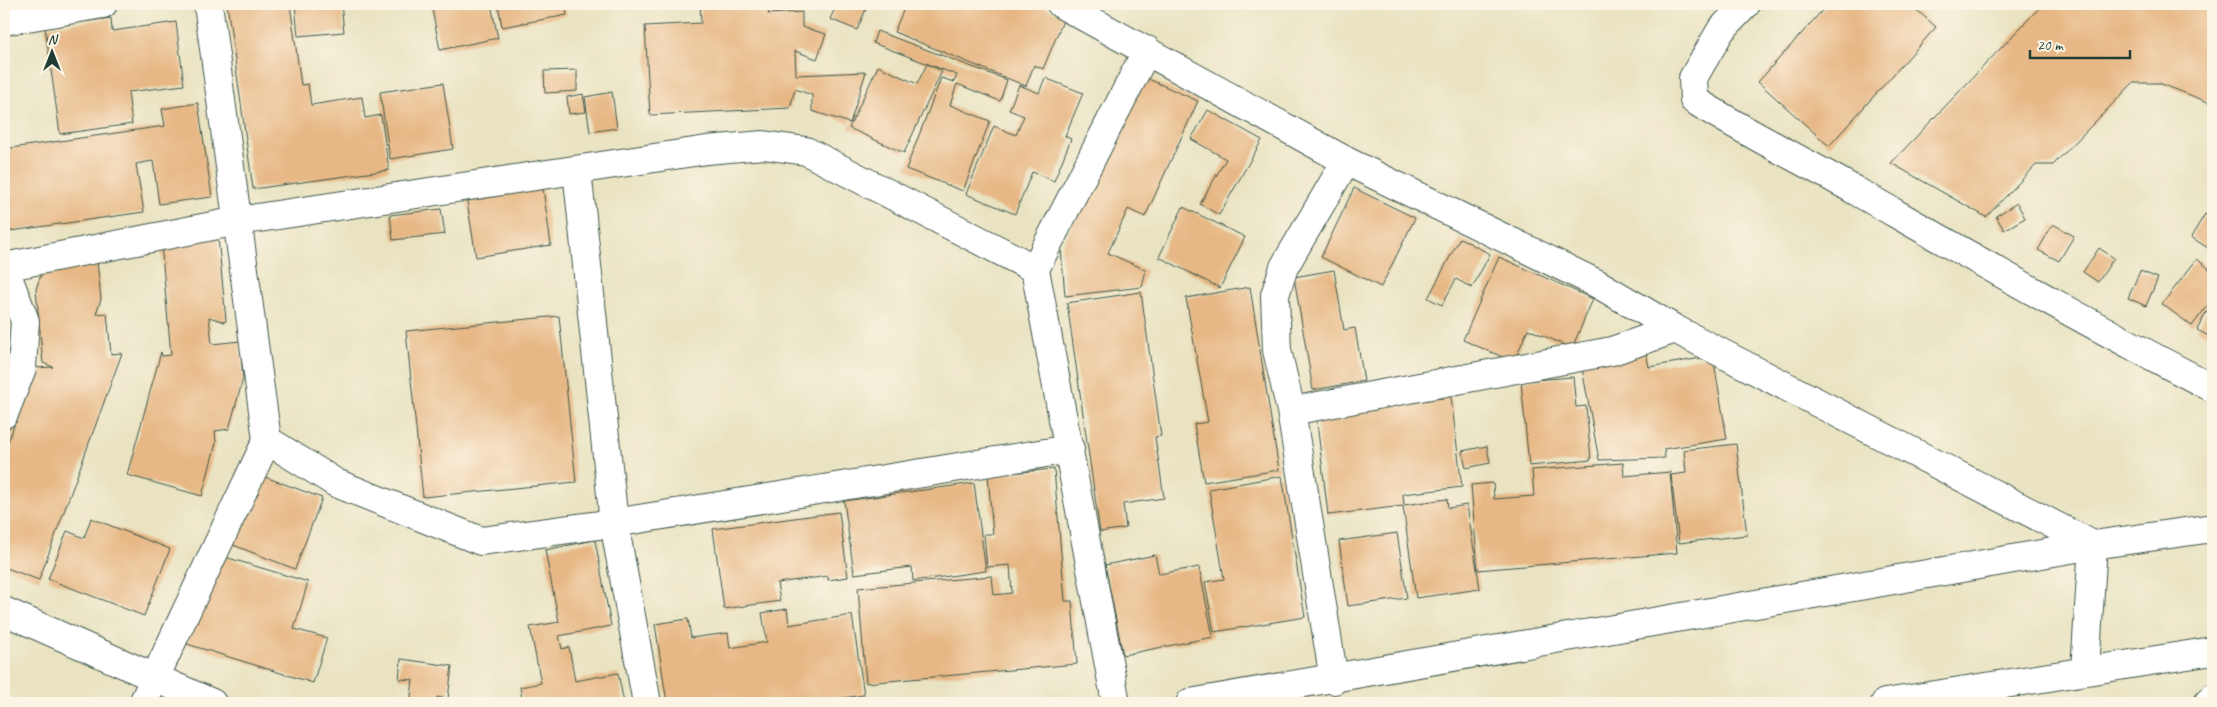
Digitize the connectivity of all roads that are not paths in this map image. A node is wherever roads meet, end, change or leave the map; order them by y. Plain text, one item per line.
1 (103, 4) edge
2 (208, 4) edge
3 (1061, 4) edge
4 (1746, 4) edge
5 (4, 21) edge
6 (1147, 50) junction
7 (1346, 161) junction
8 (577, 170) junction
9 (238, 221) junction
10 (4, 267) edge
11 (1035, 270) junction
12 (1674, 329) junction
13 (2213, 388) edge
14 (1291, 411) junction
15 (4, 414) edge
16 (267, 440) junction
17 (1070, 449) junction
18 (614, 523) junction
19 (2213, 528) edge
20 (2093, 545) junction
21 (4, 611) edge
22 (2213, 651) edge
23 (2085, 670) junction
24 (154, 678) junction
25 (1334, 680) junction
26 (2213, 698) edge
27 (144, 703) edge
28 (212, 703) edge
29 (648, 703) edge
30 (1116, 703) edge
31 (1190, 703) edge
32 (1885, 703) edge
33 (2208, 703) edge

1 - 5 street
2 - 9 street
3 - 6 street
4 - 13 street
6 - 7 street
6 - 11 street
7 - 12 street
7 - 14 street
8 - 9 street
8 - 11 street
8 - 18 street
9 - 10 street
9 - 16 street
10 - 15 street
11 - 17 street
12 - 14 street
12 - 20 street
14 - 25 street
16 - 18 street
16 - 24 street
17 - 18 street
17 - 30 street
18 - 29 street
19 - 20 street
20 - 23 street
20 - 25 street
21 - 24 street
22 - 23 street
23 - 32 street
24 - 27 street
24 - 28 street
25 - 31 street
26 - 33 street

